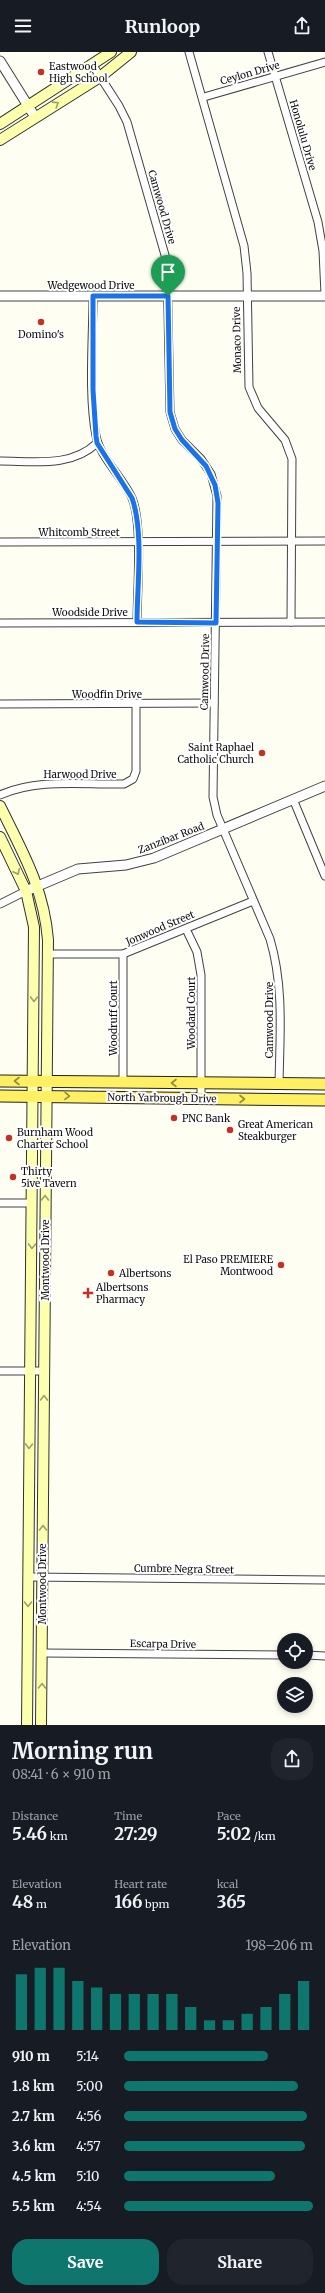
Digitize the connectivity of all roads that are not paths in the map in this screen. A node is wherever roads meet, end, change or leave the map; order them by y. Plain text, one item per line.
1 (111, 52) edge
2 (131, 52) edge
3 (189, 52) edge
4 (268, 52) edge
5 (0, 61) edge
6 (325, 62) edge
7 (92, 64) junction
8 (100, 76) junction
9 (275, 77) junction
10 (204, 97) junction
11 (28, 105) junction
12 (35, 117) junction
13 (0, 124) edge
14 (0, 140) edge
15 (325, 295) edge
16 (0, 296) edge
17 (93, 296) junction
18 (168, 296) junction
19 (247, 296) junction
20 (97, 443) junction
21 (0, 461) edge
22 (325, 541) edge
23 (0, 542) edge
24 (138, 542) junction
25 (217, 542) junction
26 (292, 542) junction
27 (137, 622) junction
28 (291, 622) junction
29 (325, 622) edge
30 (0, 623) edge
31 (216, 623) junction
32 (214, 703) junction
33 (0, 704) edge
34 (136, 704) junction
35 (325, 786) edge
36 (0, 795) edge
37 (293, 800) junction
38 (0, 806) edge
39 (224, 830) junction
40 (0, 836) edge
41 (325, 876) edge
42 (38, 885) junction
43 (26, 891) junction
44 (253, 901) junction
45 (0, 904) edge
46 (186, 929) junction
47 (48, 954) junction
48 (123, 954) junction
49 (0, 1081) edge
50 (33, 1081) junction
51 (46, 1082) junction
52 (123, 1082) junction
53 (201, 1083) junction
54 (279, 1083) junction
55 (325, 1084) edge
56 (0, 1096) edge
57 (33, 1096) junction
58 (46, 1096) junction
59 (201, 1099) junction
60 (325, 1100) edge
61 (0, 1203) edge
62 (32, 1203) junction
63 (30, 1370) junction
64 (0, 1371) edge
65 (44, 1371) junction
66 (28, 1577) junction
67 (42, 1577) junction
68 (325, 1580) edge
69 (42, 1653) junction
70 (277, 1655) edge
71 (313, 1655) edge
72 (325, 1656) edge
73 (27, 1725) edge
74 (41, 1725) edge

1 - 7 main road
2 - 8 main road
3 - 10 street, Monaco Drive
4 - 9 street, Honolulu Drive
5 - 11 street
6 - 9 street, Ceylon Drive
7 - 8 street, Camwood Drive
7 - 11 main road
12 -> 8 main road
8 - 18 street, Camwood Drive
9 - 10 street, Ceylon Drive
9 - 15 street, Honolulu Drive
10 - 19 street, Monaco Drive
11 - 12 street
11 - 13 main road
12 - 14 main road
15 - 19 street, Wedgewood Drive
16 - 17 street, Wedgewood Drive
17 - 18 street, Wedgewood Drive
17 - 20 street
18 - 19 street, Wedgewood Drive
18 - 25 street, Camwood Drive
19 - 26 street, Monaco Drive
20 - 21 street
20 - 24 street
22 - 26 street, Whitcomb Street
23 - 24 street, Whitcomb Street
24 - 25 street, Whitcomb Street
24 - 27 street
25 - 26 street, Whitcomb Street
25 - 31 street, Camwood Drive
26 - 28 street, Monaco Drive
27 - 30 street, Woodside Drive
27 - 31 street, Woodside Drive
28 - 29 street, Woodside Drive
28 - 31 street, Woodside Drive
31 - 32 street, Camwood Drive
32 - 34 street, Woodfin Drive
32 - 39 street, Camwood Drive
33 - 34 street, Woodfin Drive
34 - 36 street, Harwood Drive
35 - 37 street, Zanzibar Road
37 - 39 street, Zanzibar Road
37 - 41 street
38 - 42 main road, Montwood Drive
39 - 42 street, Zanzibar Road
39 - 44 street, Camwood Drive
40 -> 43 main road, Montwood Drive
42 - 43 street, Zanzibar Road
42 - 47 main road, Montwood Drive
43 - 45 street, Zanzibar Road
43 -> 50 main road, Montwood Drive
44 - 46 street, Jonwood Street
44 - 54 street, Camwood Drive
46 - 48 street, Jonwood Street
46 - 53 street, Woodard Court
47 - 48 street, Jonwood Street
47 - 51 main road, Montwood Drive
48 - 52 street, Woodruff Court
50 -> 49 main road, North Yarbrough Drive
50 - 51 main road, North Yarbrough Drive
50 - 57 main road, Montwood Drive
51 - 52 main road, North Yarbrough Drive
51 - 58 main road, Montwood Drive
53 -> 52 main road, North Yarbrough Drive
53 - 54 main road, North Yarbrough Drive
53 - 59 street, Woodard Court
54 - 55 main road, North Yarbrough Drive
56 - 57 main road, North Yarbrough Drive
57 - 58 main road, North Yarbrough Drive
57 - 62 main road, Montwood Drive
58 -> 59 main road, North Yarbrough Drive
65 -> 58 main road, Montwood Drive
59 -> 60 main road, North Yarbrough Drive
61 - 62 street
62 -> 63 main road, Montwood Drive
63 - 64 street
63 - 65 street
63 -> 66 main road, Montwood Drive
67 -> 65 main road, Montwood Drive
66 - 67 street, Cumbre Negra Street
66 -> 73 main road, Montwood Drive
67 - 68 street, Cumbre Negra Street
67 - 69 main road, Montwood Drive
69 - 70 street, Escarpa Drive
74 -> 69 main road, Montwood Drive
71 - 72 street

